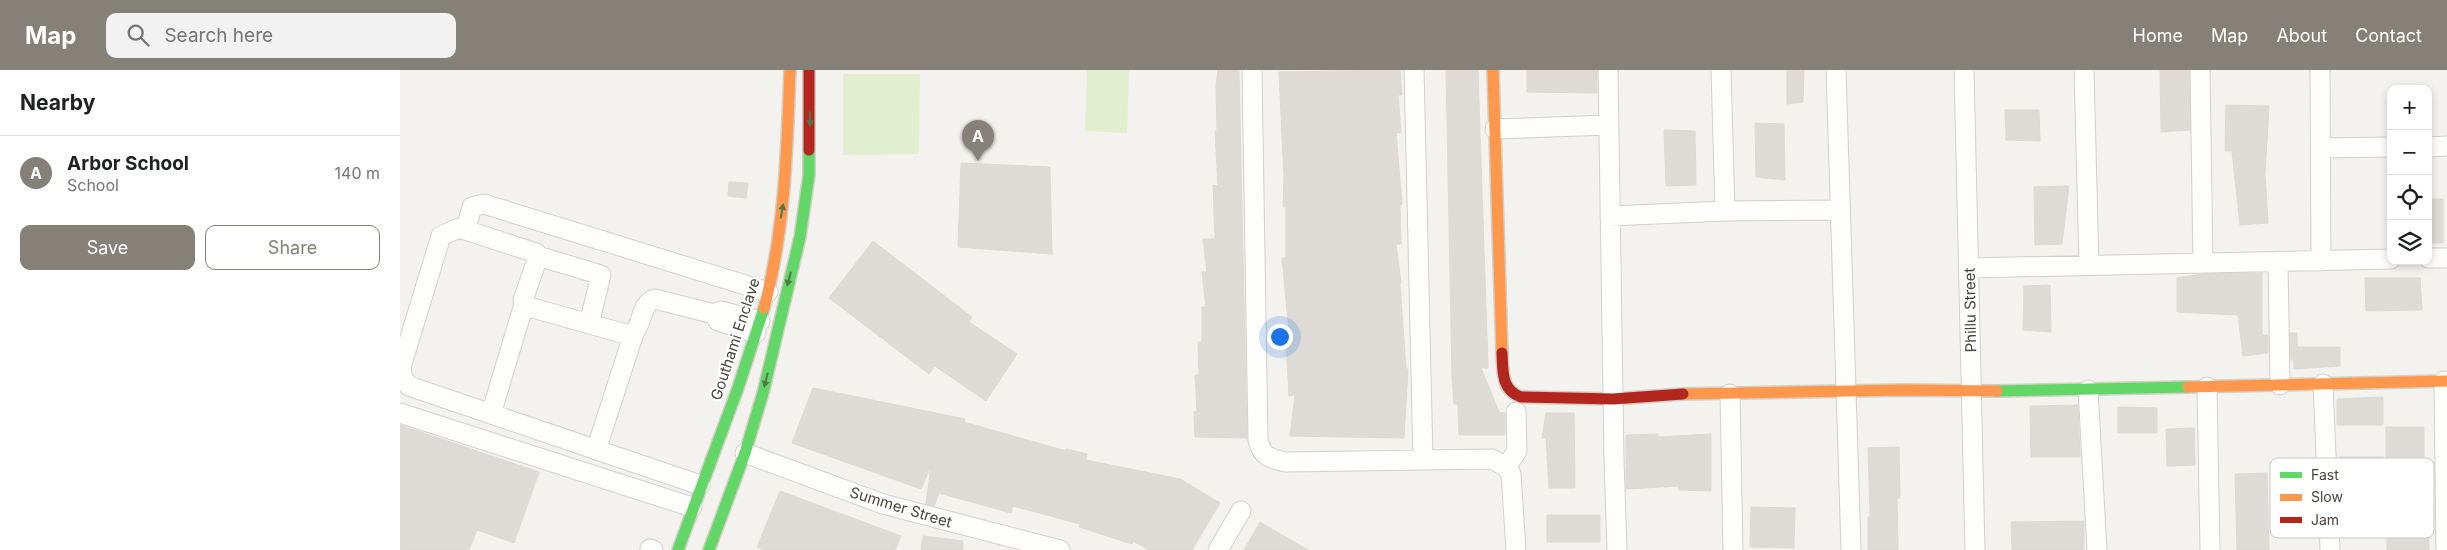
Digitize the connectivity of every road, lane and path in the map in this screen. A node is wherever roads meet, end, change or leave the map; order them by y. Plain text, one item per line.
1 (790, 70) edge
2 (809, 70) edge
3 (1252, 70) edge
4 (1414, 70) edge
5 (1493, 70) edge
6 (1608, 70) edge
7 (1721, 70) edge
8 (1836, 70) edge
9 (1964, 70) edge
10 (2084, 70) edge
11 (2200, 70) edge
12 (2320, 70) edge
13 (1609, 125) junction
14 (1495, 129) junction
15 (2447, 146) edge
16 (2387, 147) edge
17 (2432, 147) edge
18 (2321, 148) junction
19 (1840, 210) junction
20 (1726, 211) junction
21 (1610, 216) junction
22 (466, 228) junction
23 (538, 256) junction
24 (2432, 258) edge
25 (2447, 258) edge
26 (2387, 259) edge
27 (2321, 260) junction
28 (2278, 261) junction
29 (2203, 263) junction
30 (2089, 265) junction
31 (1969, 268) junction
32 (768, 292) junction
33 (524, 304) junction
34 (589, 324) junction
35 (758, 327) junction
36 (634, 334) junction
37 (2445, 381) edge
38 (2323, 384) junction
39 (2280, 385) junction
40 (2207, 387) junction
41 (2088, 390) junction
42 (1845, 391) junction
43 (1972, 392) junction
44 (1730, 394) junction
45 (1613, 399) junction
46 (1516, 412) dead end
47 (400, 413) edge
48 (491, 414) junction
49 (596, 450) junction
50 (745, 453) junction
51 (2326, 458) edge
52 (1424, 459) junction
53 (1506, 467) junction
54 (700, 485) junction
55 (692, 508) junction
56 (1240, 510) dead end
57 (680, 543) edge
58 (711, 549) edge
59 (1060, 550) edge
60 (1218, 550) edge
61 (1516, 550) edge
62 (1617, 550) edge
63 (1734, 550) edge
64 (1851, 550) edge
65 (1976, 550) edge
66 (2097, 550) edge
67 (2210, 550) edge
68 (2446, 550) edge

32 -> 1 street, Gouthami Enclave
2 -> 50 street
3 - 52 street
4 - 52 street
5 - 14 street
6 - 13 street
7 - 20 street
8 - 19 street
9 - 31 street, Phillu Street
10 - 30 street
11 - 29 street
12 - 18 street
13 - 14 street
13 - 21 street
14 - 45 street
15 - 17 street
16 - 18 street
18 - 27 street
19 - 20 street
19 - 42 street
20 - 21 street
21 - 45 street
22 - 23 street
22 - 32 street
22 - 48 street
23 - 33 street
23 - 34 street
24 - 25 street
26 - 27 street
27 - 28 street
28 - 29 street
28 - 39 street
29 - 30 street
30 - 31 street
31 - 43 street, Phillu Street
32 - 35 street, Gouthami Enclave
33 - 34 street
33 - 48 street
34 - 36 street
35 - 36 street
35 - 54 street, Gouthami Enclave
36 - 49 street
37 - 38 street
37 - 68 street
38 - 39 street
38 - 51 street
39 - 40 street
40 - 41 street
40 - 67 street
41 - 43 street
41 - 66 street
42 - 43 street
42 - 44 street
42 - 64 street
43 - 65 street, Phillu Street
44 - 45 street
44 - 63 street
45 - 62 street
46 - 53 street
47 - 55 street
48 - 49 street
49 - 54 street
50 - 58 street
50 - 59 street, Summer Street
52 - 53 street
53 - 61 street
54 - 55 street, Gouthami Enclave
55 - 57 street, Gouthami Enclave
56 - 60 street
57 - 58 street

